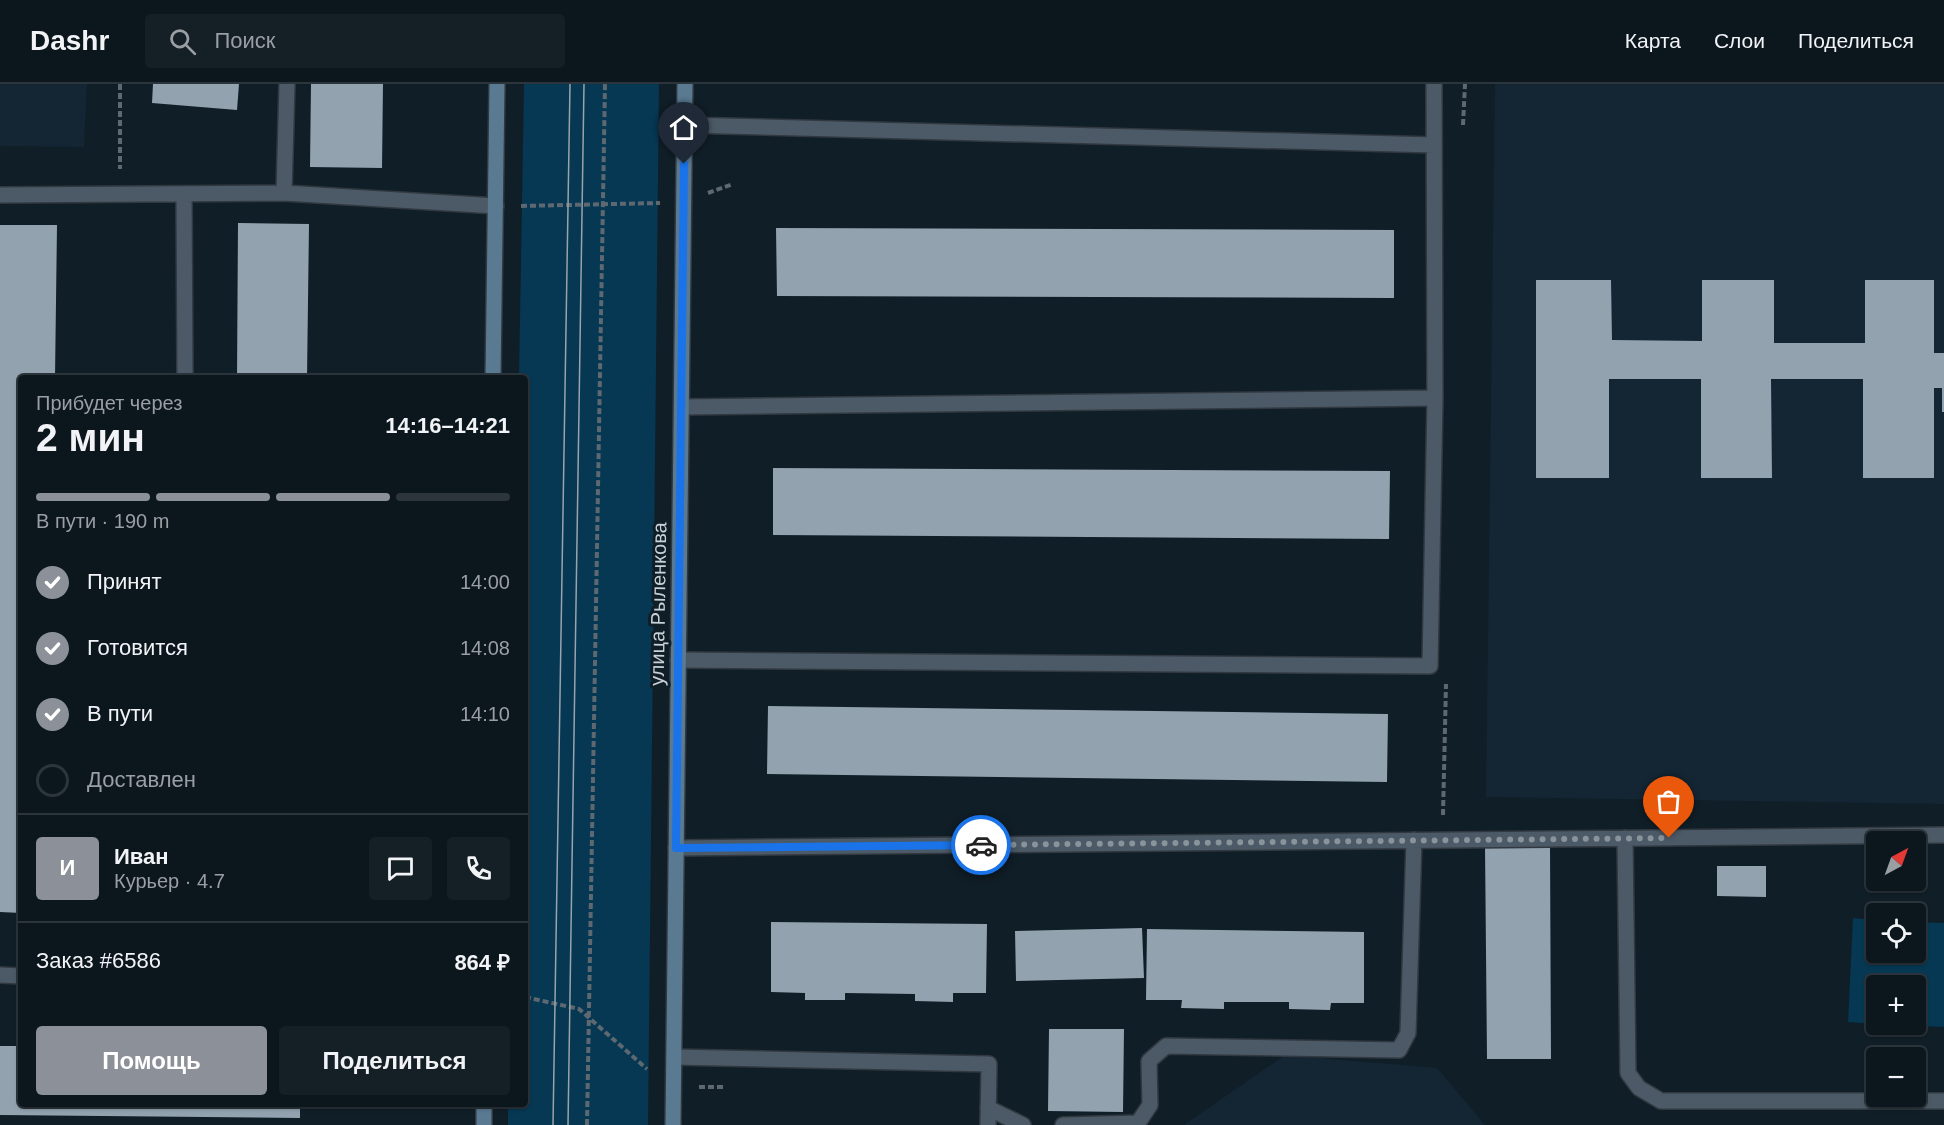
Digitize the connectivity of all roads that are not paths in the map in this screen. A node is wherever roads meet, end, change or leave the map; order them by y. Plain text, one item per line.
1 (287, 84) edge
2 (497, 84) edge
3 (685, 84) edge
4 (1434, 84) edge
5 (685, 125) junction
6 (1434, 144) junction
7 (184, 194) junction
8 (284, 194) junction
9 (0, 195) edge
10 (496, 206) junction
11 (185, 375) edge
12 (494, 375) edge
13 (1435, 398) junction
14 (682, 407) junction
15 (678, 660) junction
16 (1944, 835) edge
17 (1625, 838) junction
18 (1413, 840) junction
19 (676, 848) junction
20 (0, 975) edge
21 (18, 976) edge
22 (674, 1057) junction
23 (1944, 1101) edge
24 (484, 1107) edge
25 (988, 1108) junction
26 (484, 1125) edge
27 (673, 1125) edge
28 (988, 1125) edge
29 (1023, 1125) edge
30 (1063, 1125) edge

1 - 8 lane
2 - 10 main road
3 - 5 main road, улица Рыленкова
4 - 6 lane
5 - 6 lane
5 - 14 main road, улица Рыленкова
6 - 13 lane
7 - 8 lane
7 - 9 lane
7 - 11 lane
8 - 10 lane
10 - 12 main road
13 - 14 lane
13 - 15 lane
14 - 15 main road, улица Рыленкова
15 - 19 main road, улица Рыленкова
16 - 17 lane
17 - 18 lane
17 - 23 lane
18 - 19 lane
18 - 30 lane
19 - 22 main road, улица Рыленкова
20 - 21 lane
22 - 25 lane
22 - 27 main road, улица Рыленкова
24 - 26 main road
25 - 28 lane
25 - 29 lane

